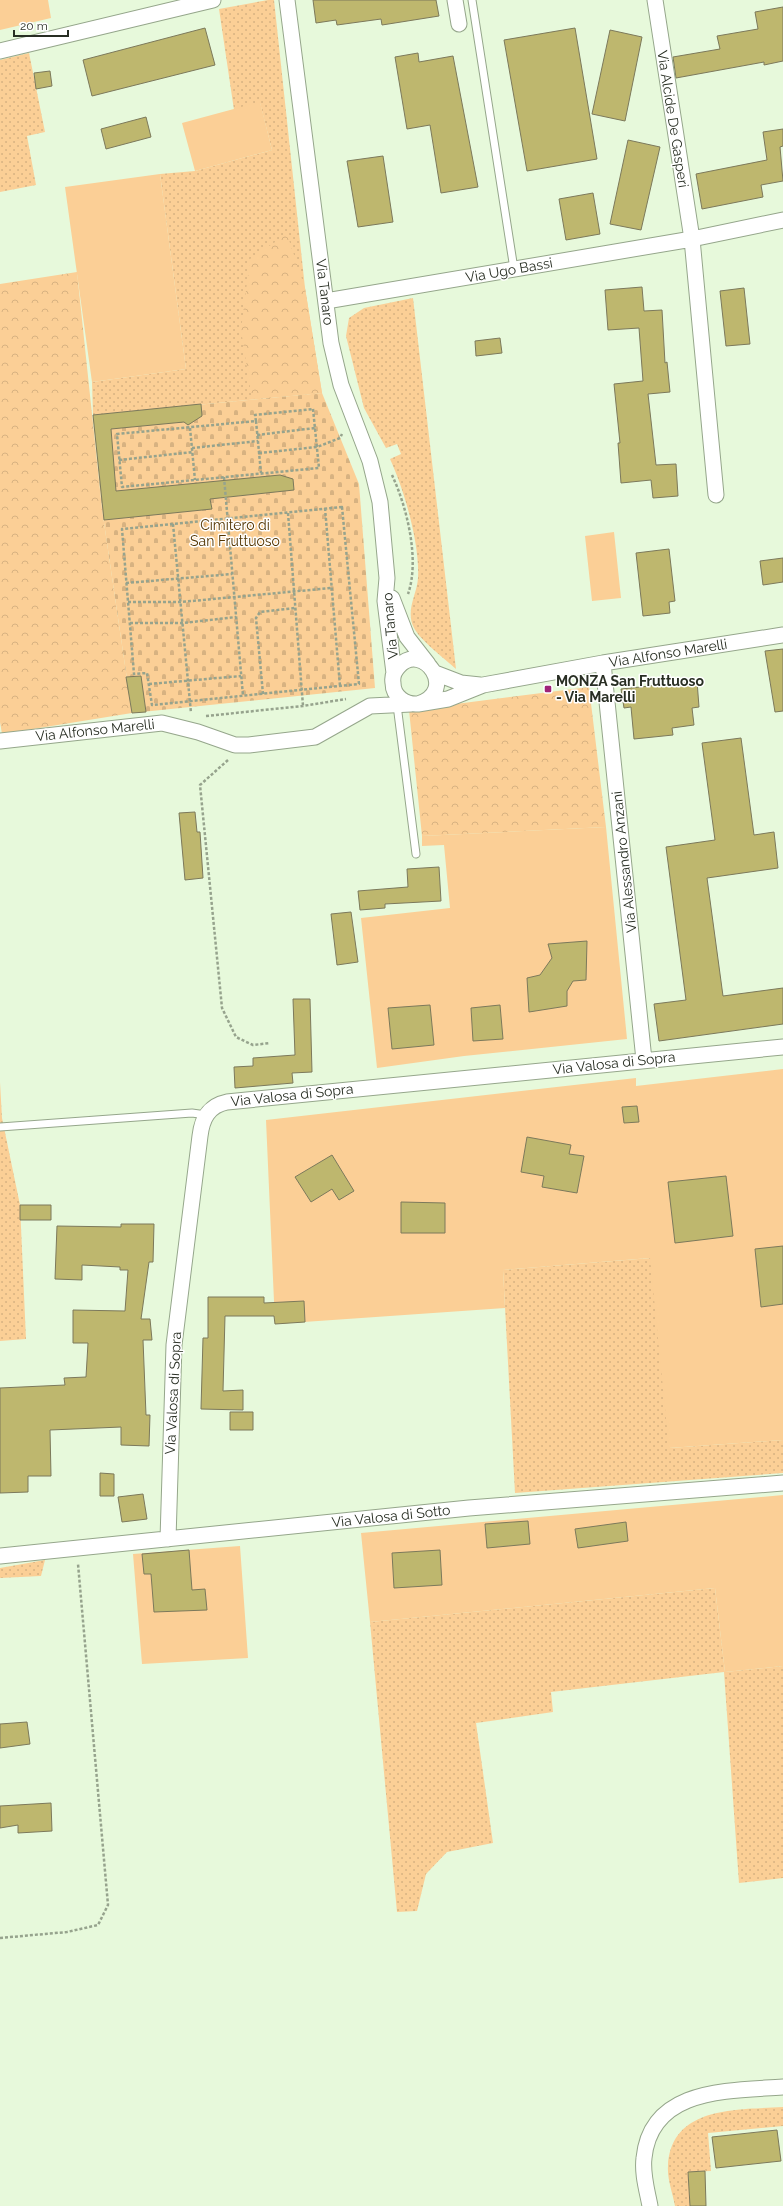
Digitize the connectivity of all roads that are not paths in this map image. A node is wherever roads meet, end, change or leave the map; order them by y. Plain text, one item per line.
1 (213, 0) edge
2 (287, 0) edge
3 (454, 0) edge
4 (472, 0) edge
5 (655, 0) edge
6 (459, 24) dead end
7 (0, 51) edge
8 (783, 220) edge
9 (692, 239) junction
10 (514, 269) junction
11 (326, 301) junction
12 (716, 495) dead end
13 (387, 578) junction
14 (783, 635) edge
15 (603, 663) junction
16 (432, 669) junction
17 (393, 679) junction
18 (483, 685) junction
19 (415, 704) junction
20 (397, 705) junction
21 (359, 706) junction
22 (0, 741) edge
23 (416, 854) dead end
24 (783, 1047) edge
25 (644, 1060) junction
26 (206, 1115) junction
27 (0, 1127) edge
28 (783, 1483) edge
29 (168, 1539) junction
30 (0, 1556) edge
31 (783, 2087) edge
32 (650, 2206) edge

1 - 7 street
2 - 11 street, Via Tanaro
3 - 6 street
4 - 10 lane
5 - 9 street, Via Alcide De Gasperi
8 - 9 street, Via Ugo Bassi
9 - 10 street, Via Ugo Bassi
9 - 12 street
10 - 11 street, Via Ugo Bassi
11 - 13 street, Via Tanaro
13 - 16 street, Via Tanaro
13 - 17 street, Via Tanaro
14 - 15 street, Via Alfonso Marelli
15 - 18 street, Via Alfonso Marelli
15 - 25 street, Via Alessandro Anzani
16 - 17 street, Via Alfonso Marelli
16 - 18 street, Via Alfonso Marelli
16 - 19 street
17 - 19 street
17 - 21 street, Via Alfonso Marelli
18 - 19 street, Via Alfonso Marelli
19 - 20 street, Via Alfonso Marelli
20 - 21 street, Via Alfonso Marelli
20 - 23 lane
21 - 22 street, Via Alfonso Marelli
24 - 25 street, Via Valosa di Sopra
25 - 26 street, Via Valosa di Sopra
26 - 27 lane
26 - 29 street, Via Valosa di Sopra
28 - 29 street, Via Valosa di Sotto
29 - 30 street, Via Valosa di Sotto
31 - 32 street

